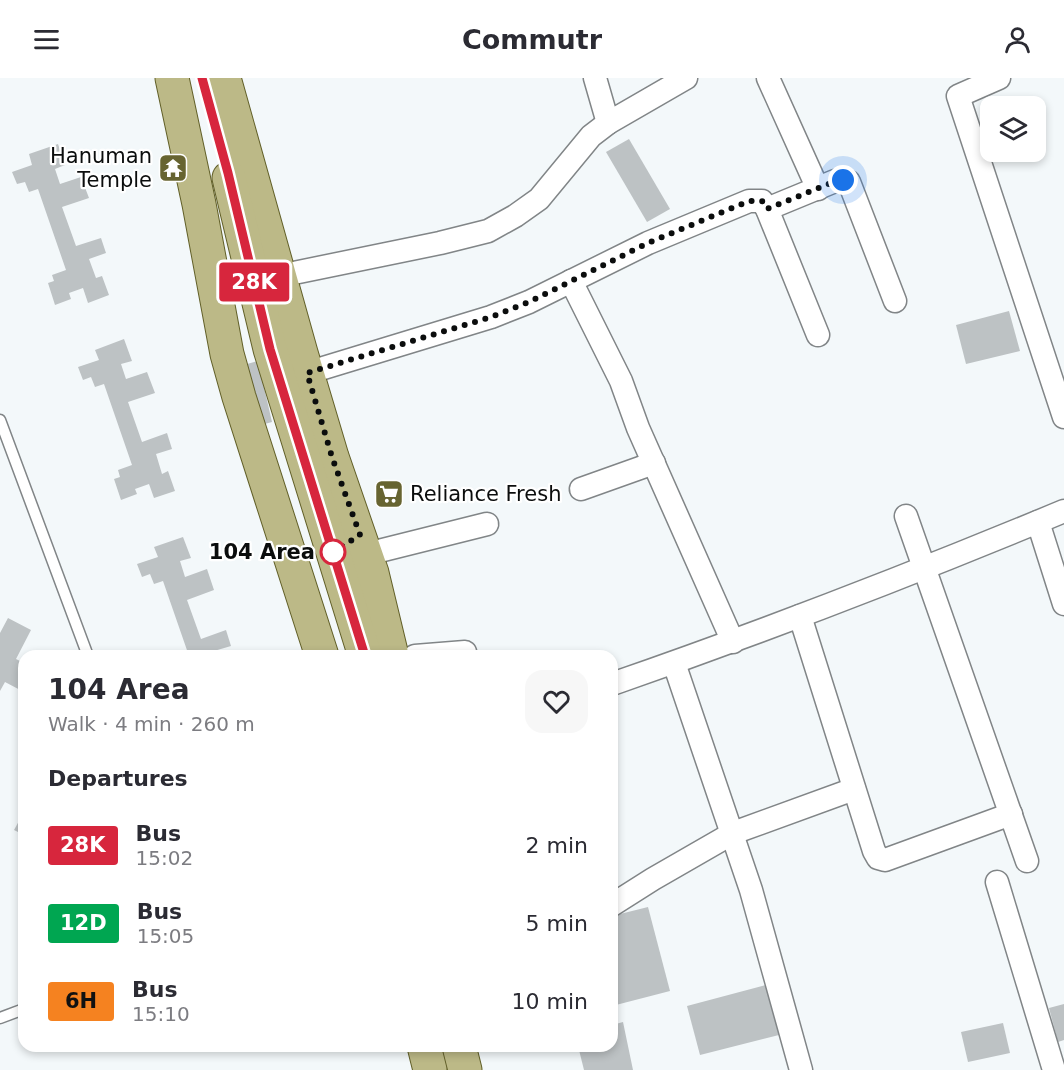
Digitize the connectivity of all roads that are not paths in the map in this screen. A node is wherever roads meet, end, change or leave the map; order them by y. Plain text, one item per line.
1 (172, 78) edge
2 (202, 78) edge
3 (224, 78) edge
4 (595, 78) edge
5 (686, 78) edge
6 (768, 78) edge
7 (999, 78) edge
8 (608, 123) junction
9 (818, 189) junction
10 (767, 209) junction
11 (279, 276) junction
12 (571, 281) junction
13 (896, 301) dead end
14 (818, 335) dead end
15 (307, 373) junction
16 (1064, 417) edge
17 (0, 420) edge
18 (654, 463) junction
19 (581, 489) dead end
20 (1064, 511) edge
21 (906, 516) dead end
22 (1038, 522) junction
23 (487, 524) dead end
24 (367, 554) junction
25 (924, 568) junction
26 (1064, 604) edge
27 (801, 616) junction
28 (733, 642) junction
29 (83, 650) edge
30 (320, 650) edge
31 (363, 650) edge
32 (391, 650) edge
33 (674, 663) junction
34 (618, 682) edge
35 (855, 789) junction
36 (1011, 814) junction
37 (733, 833) junction
38 (1027, 861) dead end
39 (997, 882) dead end
40 (618, 901) edge
41 (18, 1011) edge
42 (0, 1018) edge
43 (426, 1052) edge
44 (460, 1052) edge
45 (480, 1052) edge
46 (1052, 1068) edge
47 (430, 1070) edge
48 (465, 1070) edge
49 (484, 1070) edge
50 (801, 1070) edge

1 - 30 main road
2 - 31 main road
3 - 11 main road
4 - 8 street
5 - 8 street
6 - 9 street
7 - 16 street
8 - 11 street
9 - 10 street
9 - 13 street
10 - 12 street
10 - 14 street
11 - 15 main road
12 - 15 street
12 - 18 street
15 - 24 main road
17 - 29 lane
18 - 19 street
18 - 28 street
20 - 22 street
21 - 25 street
22 - 25 street
22 - 26 street
23 - 24 street
24 - 32 main road
25 - 27 street
25 - 36 street
27 - 28 street
27 - 35 street
28 - 33 street
33 - 34 street
33 - 37 street
35 - 36 street
35 - 37 street
36 - 38 street
37 - 40 street
37 - 50 street
39 - 46 street
41 - 42 lane
43 - 47 main road
44 - 48 main road
45 - 49 main road

